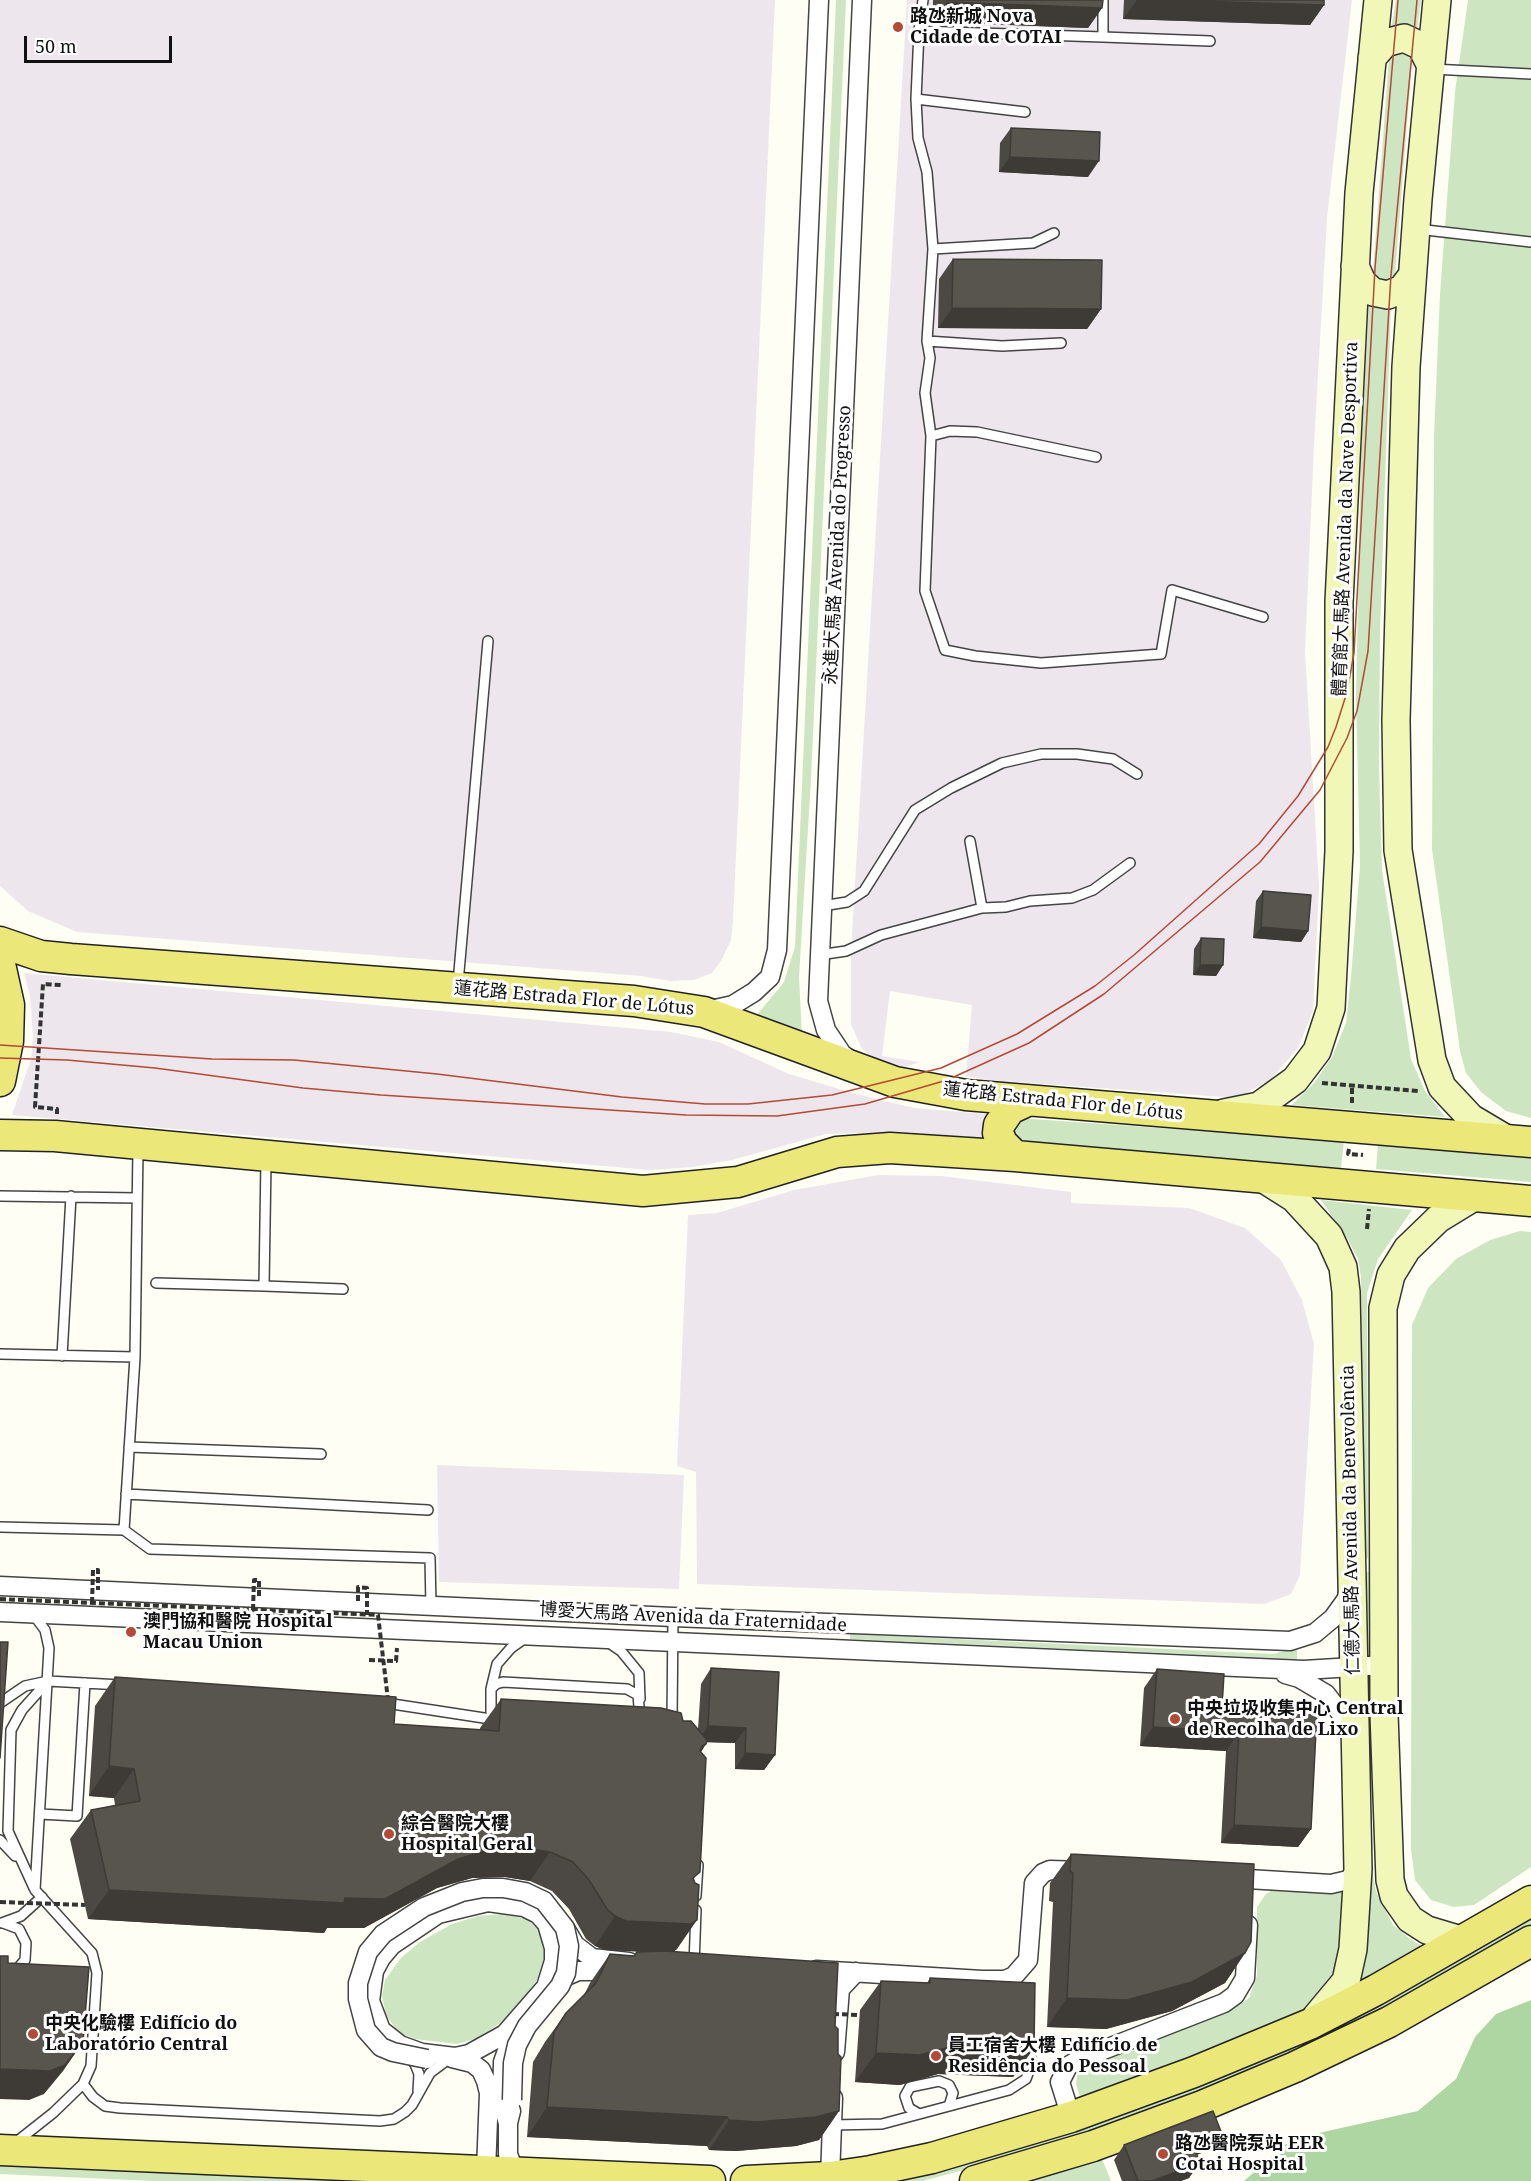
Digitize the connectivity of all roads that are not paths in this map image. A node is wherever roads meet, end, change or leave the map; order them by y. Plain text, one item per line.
1 (819, 0) edge
2 (862, 0) edge
3 (923, 0) edge
4 (1103, 0) edge
5 (1378, 0) edge
6 (1437, 0) edge
7 (919, 31) junction
8 (1103, 37) junction
9 (1210, 41) dead end
10 (1372, 58) junction
11 (1430, 66) junction
12 (1531, 74) edge
13 (916, 99) junction
14 (1025, 112) dead end
15 (1416, 229) junction
16 (1054, 233) dead end
17 (1531, 242) edge
18 (933, 249) junction
19 (1355, 266) junction
20 (1411, 277) junction
21 (927, 341) junction
22 (1061, 343) dead end
23 (931, 436) junction
24 (1096, 457) dead end
25 (1263, 617) dead end
26 (488, 641) dead end
27 (1137, 774) dead end
28 (970, 841) dead end
29 (1130, 863) dead end
30 (822, 906) junction
31 (982, 908) junction
32 (0, 942) edge
33 (819, 955) junction
34 (2, 982) edge
35 (457, 988) junction
36 (704, 1012) junction
37 (866, 1072) junction
38 (0, 1081) edge
39 (1025, 1102) junction
40 (1211, 1116) junction
41 (0, 1135) edge
42 (1520, 1141) edge
43 (138, 1143) junction
44 (266, 1156) junction
45 (1015, 1156) junction
46 (1264, 1179) junction
47 (0, 1196) edge
48 (71, 1196) junction
49 (1474, 1197) junction
50 (137, 1198) junction
51 (1531, 1201) edge
52 (156, 1283) dead end
53 (264, 1286) junction
54 (343, 1289) dead end
55 (0, 1354) edge
56 (62, 1356) junction
57 (135, 1357) junction
58 (129, 1447) junction
59 (321, 1454) dead end
60 (126, 1494) junction
61 (428, 1510) dead end
62 (0, 1527) edge
63 (124, 1530) junction
64 (1353, 1578) junction
65 (0, 1586) edge
66 (431, 1606) junction
67 (531, 1610) junction
68 (0, 1612) edge
69 (32, 1614) junction
70 (674, 1617) junction
71 (529, 1636) junction
72 (604, 1639) junction
73 (674, 1642) junction
74 (1385, 1665) junction
75 (1354, 1667) junction
76 (1269, 1669) junction
77 (48, 1681) junction
78 (85, 1683) junction
79 (132, 1686) edge
80 (491, 1689) junction
81 (640, 1701) junction
82 (374, 1702) edge
83 (0, 1703) edge
84 (496, 1720) junction
85 (507, 1721) edge
86 (648, 1728) edge
87 (671, 1730) edge
88 (1355, 1748) junction
89 (40, 1814) junction
90 (0, 1840) edge
91 (698, 1848) edge
92 (21, 1862) junction
93 (1358, 1869) junction
94 (1105, 1872) edge
95 (1207, 1877) edge
96 (38, 1893) junction
97 (696, 1896) junction
98 (1531, 1901) edge
99 (1249, 1912) edge
100 (696, 1920) junction
101 (2, 1923) edge
102 (565, 1928) junction
103 (1464, 1941) junction
104 (1531, 1941) edge
105 (694, 1970) edge
106 (856, 1972) junction
107 (0, 1975) edge
108 (10, 1975) junction
109 (21, 1976) edge
110 (85, 1979) edge
111 (96, 1980) junction
112 (982, 1980) junction
113 (546, 1986) junction
114 (1012, 1988) edge
115 (833, 2008) junction
116 (520, 2018) junction
117 (1310, 2024) junction
118 (1032, 2028) edge
119 (437, 2063) junction
120 (83, 2084) junction
121 (417, 2096) junction
122 (949, 2106) junction
123 (919, 2114) junction
124 (1071, 2117) junction
125 (508, 2123) junction
126 (832, 2126) junction
127 (488, 2139) junction
128 (2, 2150) edge
129 (450, 2170) junction
130 (529, 2173) junction
131 (488, 2176) edge
132 (830, 2177) junction
133 (710, 2181) edge
134 (746, 2181) edge
135 (975, 2181) edge

1 - 36 street
2 - 30 street, 永進大馬路 Avenida do Progresso
3 - 7 lane
4 - 8 lane
5 - 10 main road, 體育館大馬路 Avenida da Nave Desportiva
6 - 11 main road
7 - 8 lane
7 - 13 lane
8 - 9 lane
10 - 11 main road
10 - 19 main road, 體育館大馬路 Avenida da Nave Desportiva
11 - 12 lane
11 - 15 main road
13 - 14 lane
13 - 18 lane
15 - 17 lane
15 - 20 main road
16 - 18 lane
18 - 21 lane
19 - 20 main road
19 - 40 main road, 體育館大馬路 Avenida da Nave Desportiva
20 - 42 main road
21 - 22 lane
21 - 23 lane
23 - 24 lane
23 - 25 lane
26 - 35 lane
27 - 30 lane
28 - 31 lane
29 - 31 lane
30 - 33 street, 永進大馬路 Avenida do Progresso
31 - 33 lane
32 - 35 main road, 蓮花路 Estrada Flor de Lótus
33 - 37 street, 永進大馬路 Avenida do Progresso
34 - 38 main road
35 - 36 main road, 蓮花路 Estrada Flor de Lótus
36 - 37 main road, 蓮花路 Estrada Flor de Lótus
37 - 39 main road, 蓮花路 Estrada Flor de Lótus
39 - 40 main road, 蓮花路 Estrada Flor de Lótus
39 - 45 main road
40 - 42 main road, 蓮花路 Estrada Flor de Lótus
41 - 43 main road
43 - 44 main road
43 - 50 lane
44 - 45 main road
44 - 53 lane
45 - 46 main road
46 - 49 main road
46 - 64 main road, 仁德大馬路 Avenida da Benevolência
47 - 48 lane
48 - 50 lane
48 - 56 lane
49 - 51 main road
49 - 74 main road, 仁德大馬路 Avenida da Benevolência
50 - 57 lane
52 - 53 lane
53 - 54 lane
55 - 56 lane
56 - 57 lane
57 - 58 lane
58 - 59 lane
58 - 60 lane
60 - 61 lane
60 - 63 lane
62 - 63 lane
63 - 66 lane
64 - 70 street, 博愛大馬路 Avenida da Fraternidade
64 - 75 main road, 仁德大馬路 Avenida da Benevolência
65 - 66 street, 博愛大馬路 Avenida da Fraternidade
66 - 67 street, 博愛大馬路 Avenida da Fraternidade
67 - 70 street, 博愛大馬路 Avenida da Fraternidade
67 - 71 street
68 - 69 street, 博愛大馬路 Avenida da Fraternidade
69 - 71 street, 博愛大馬路 Avenida da Fraternidade
69 - 77 lane
70 - 73 lane
71 - 72 street, 博愛大馬路 Avenida da Fraternidade
71 - 80 lane
72 - 73 street, 博愛大馬路 Avenida da Fraternidade
72 - 81 lane
73 - 76 street, 博愛大馬路 Avenida da Fraternidade
73 - 87 lane
74 - 75 street, 博愛大馬路 Avenida da Fraternidade
74 - 103 main road, 仁德大馬路 Avenida da Benevolência
75 - 76 street, 博愛大馬路 Avenida da Fraternidade
75 - 88 main road, 仁德大馬路 Avenida da Benevolência
76 - 88 street, 博愛大馬路 Avenida da Fraternidade
77 - 78 lane
77 - 83 lane
77 - 89 lane
77 - 92 lane
78 - 79 lane
78 - 89 lane
80 - 81 lane
80 - 84 lane
81 - 86 lane
82 - 84 lane
84 - 85 lane
88 - 93 main road, 仁德大馬路 Avenida da Benevolência
89 - 96 lane
90 - 92 lane
91 - 97 lane
92 - 96 lane
93 - 95 street
93 - 117 main road, 仁德大馬路 Avenida da Benevolência
94 - 112 street
96 - 101 lane
96 - 111 lane
97 - 100 lane
97 - 100 lane
98 - 103 main road
99 - 124 street
100 - 105 lane
101 - 108 lane
102 - 113 street
102 - 119 street, bridge
102 - 125 street, bridge
103 - 117 main road
104 - 135 main road
106 - 112 street
106 - 115 street
106 - 115 street
107 - 108 lane
108 - 109 lane
110 - 111 lane
111 - 120 lane
112 - 114 lane
113 - 116 street
113 - 119 street
115 - 126 street
116 - 119 street
116 - 125 street
117 - 124 main road
118 - 122 lane
119 - 121 lane
119 - 121 lane
119 - 127 street
120 - 121 lane
120 - 128 lane
122 - 123 lane
122 - 123 lane
123 - 126 lane
124 - 132 main road
125 - 130 street
126 - 132 street
127 - 129 street
127 - 131 street
128 - 129 main road
129 - 131 main road
130 - 131 main road
130 - 133 main road
132 - 134 main road

